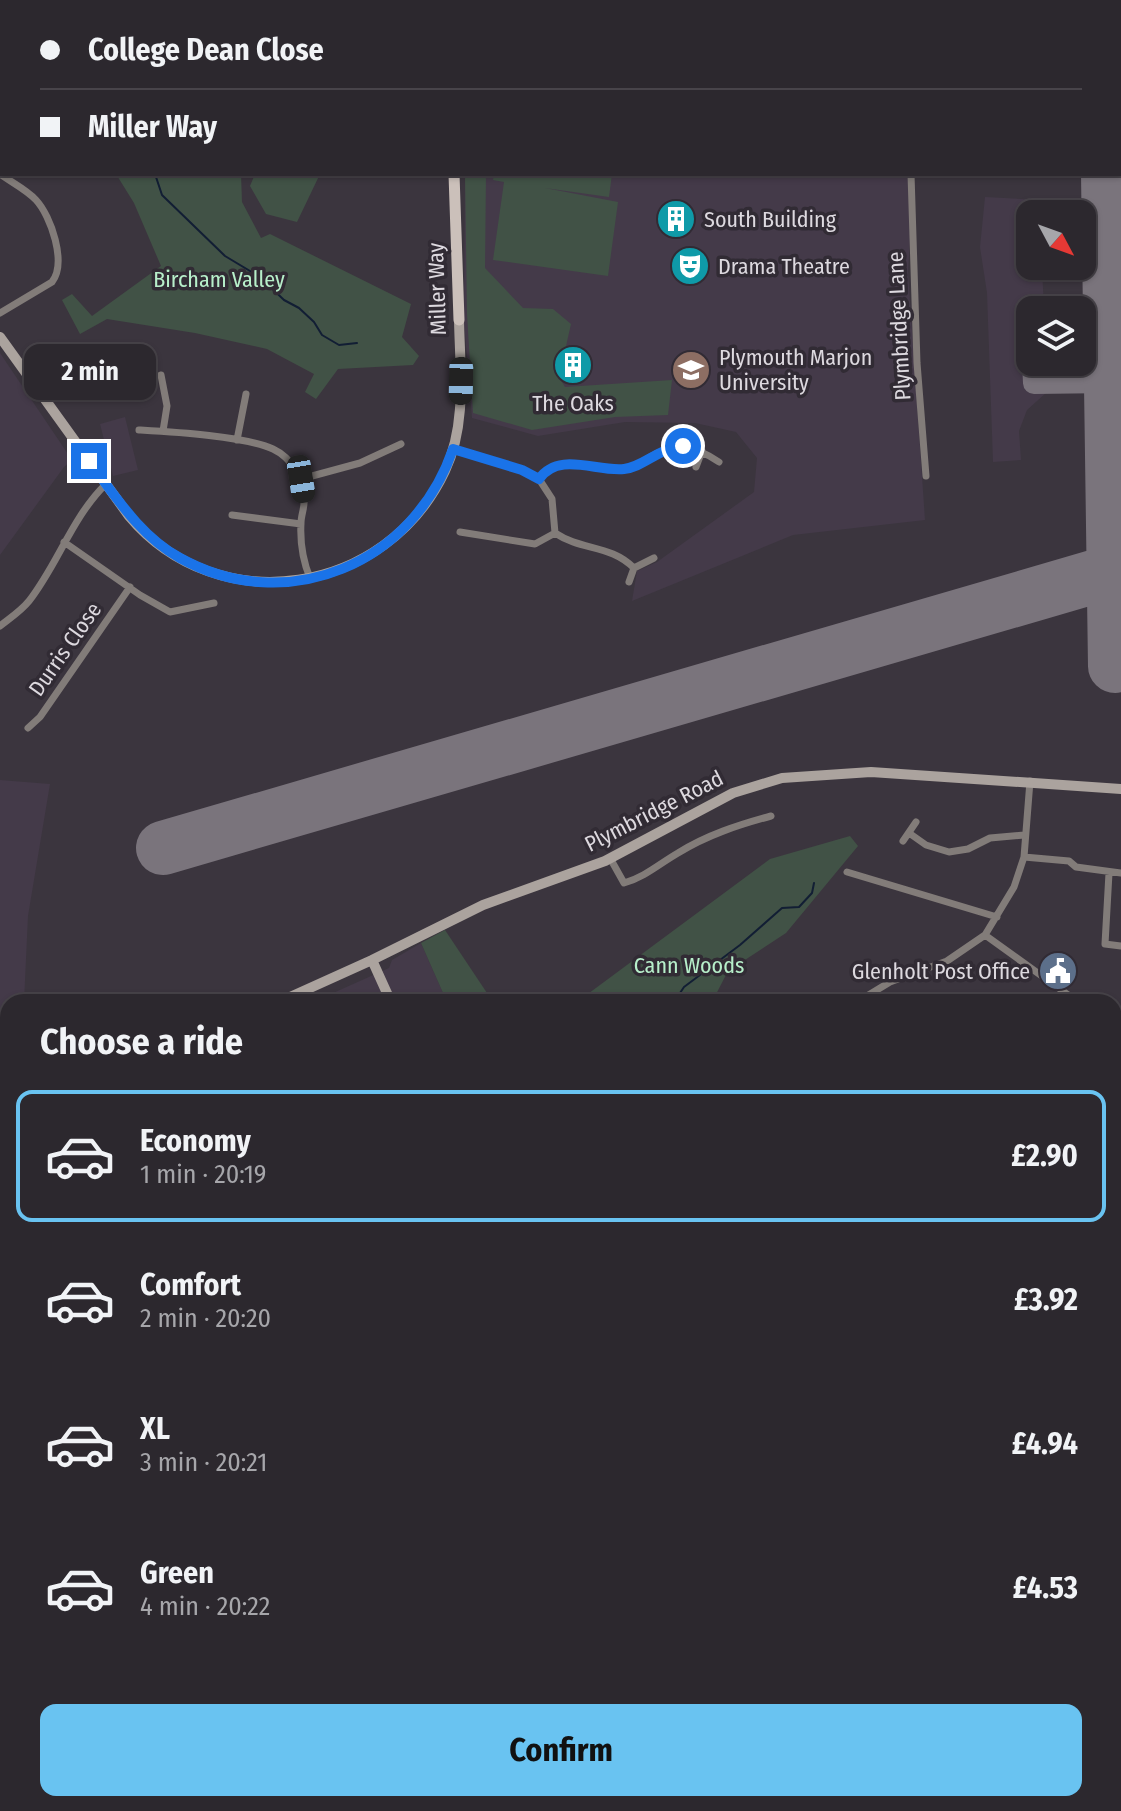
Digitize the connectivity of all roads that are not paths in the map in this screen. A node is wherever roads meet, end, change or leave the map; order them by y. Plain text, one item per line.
1 (7, 176) edge
2 (454, 176) edge
3 (911, 176) edge
4 (0, 313) edge
5 (459, 320) joint
6 (0, 337) edge
7 (161, 375) dead end
8 (246, 394) dead end
9 (139, 430) dead end
10 (163, 431) junction
11 (237, 440) junction
12 (401, 444) dead end
13 (453, 449) junction
14 (702, 451) junction
15 (719, 462) dead end
16 (696, 467) dead end
17 (926, 476) dead end
18 (301, 479) junction
19 (539, 479) junction
20 (106, 484) junction
21 (232, 515) dead end
22 (301, 524) junction
23 (460, 532) dead end
24 (555, 533) junction
25 (64, 542) junction
26 (654, 558) dead end
27 (634, 568) junction
28 (310, 579) junction
29 (629, 582) dead end
30 (130, 587) junction
31 (214, 603) dead end
32 (0, 626) edge
33 (27, 715) dead end
34 (1030, 781) junction
35 (1121, 789) edge
36 (771, 816) dead end
37 (916, 822) dead end
38 (909, 833) junction
39 (1024, 835) junction
40 (903, 841) dead end
41 (1024, 857) junction
42 (610, 858) junction
43 (847, 872) dead end
44 (1109, 873) junction
45 (1121, 873) edge
46 (997, 917) junction
47 (985, 935) junction
48 (1121, 946) edge
49 (372, 960) junction
50 (297, 994) edge
51 (387, 994) edge
52 (870, 994) edge
53 (1067, 994) edge

1 - 4 street
2 - 5 main road, Miller Way
3 - 17 street, Plymbridge Lane
5 - 13 main road, Miller Way
6 - 20 main road, Miller Way
7 - 10 street
8 - 11 street
9 - 10 street
10 - 11 street
11 - 18 street
12 - 18 street
13 - 19 street
13 - 28 main road, Miller Way
14 - 15 street
14 - 16 street
14 - 19 street
18 - 22 street
19 - 24 street
20 - 25 street
20 - 28 main road, Miller Way
21 - 22 street
22 - 28 street
23 - 24 street
24 - 27 street
25 - 30 street
25 - 32 street
26 - 27 street
27 - 29 street
30 - 31 street
30 - 33 street, Durris Close
34 - 35 main road, Plymbridge Road
34 - 39 street
34 - 42 main road, Plymbridge Road
36 - 42 street
37 - 38 street
38 - 39 street
38 - 40 street
39 - 41 street
41 - 44 street
41 - 46 street
42 - 49 main road, Plymbridge Road
43 - 46 street
44 - 45 street
44 - 48 street
46 - 47 street
47 - 52 street
47 - 53 street
49 - 50 main road, Plymbridge Road
49 - 51 main road

